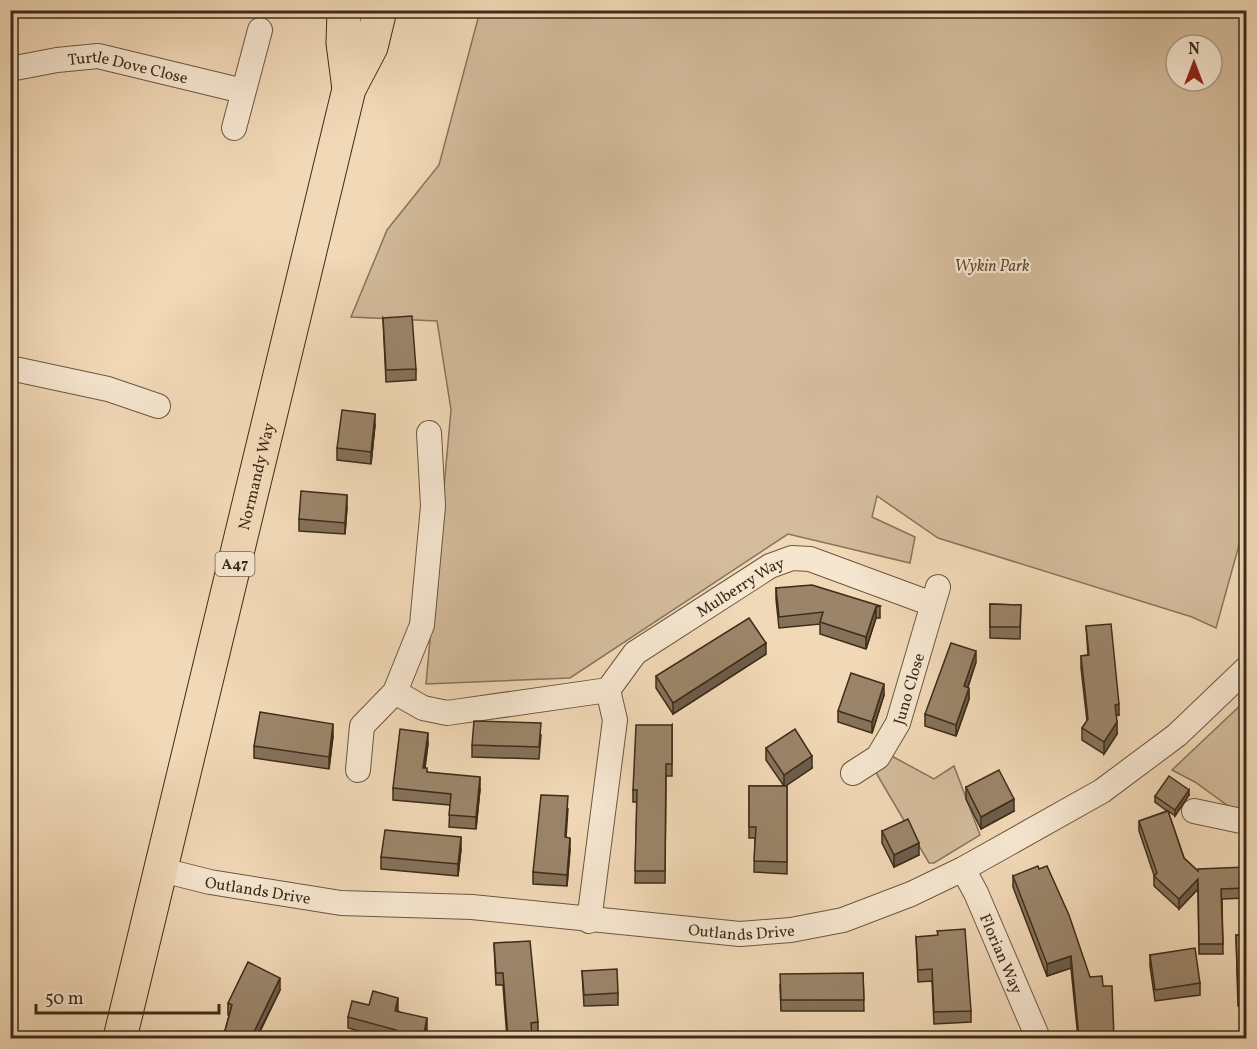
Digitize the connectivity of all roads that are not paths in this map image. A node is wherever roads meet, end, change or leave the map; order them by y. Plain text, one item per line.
1 (344, 10) edge
2 (380, 10) edge
3 (260, 30) dead end
4 (10, 69) edge
5 (349, 89) junction
6 (243, 91) junction
7 (234, 128) dead end
8 (10, 368) edge
9 (158, 406) dead end
10 (429, 434) dead end
11 (935, 596) joint
12 (1246, 669) edge
13 (608, 690) junction
14 (396, 692) junction
15 (358, 770) dead end
16 (853, 773) dead end
17 (1194, 811) dead end
18 (1246, 822) edge
19 (963, 869) junction
20 (162, 870) junction
21 (589, 921) junction
22 (120, 1038) edge
23 (1038, 1038) edge

1 - 5 main road, Normandy Way / A47
2 - 5 main road, Normandy Way / A47
3 - 6 street
4 - 6 street, Turtle Dove Close
5 - 20 main road, Normandy Way / A47
6 - 7 street
8 - 9 street
10 - 14 street
11 - 13 street, Mulberry Way
11 - 16 street, Juno Close
12 - 19 street, Outlands Drive
13 - 14 street
13 - 21 street
14 - 15 street
17 - 18 street
19 - 21 street, Outlands Drive
19 - 23 street, Florian Way
20 - 21 street, Outlands Drive
20 - 22 main road, Normandy Way / A47

